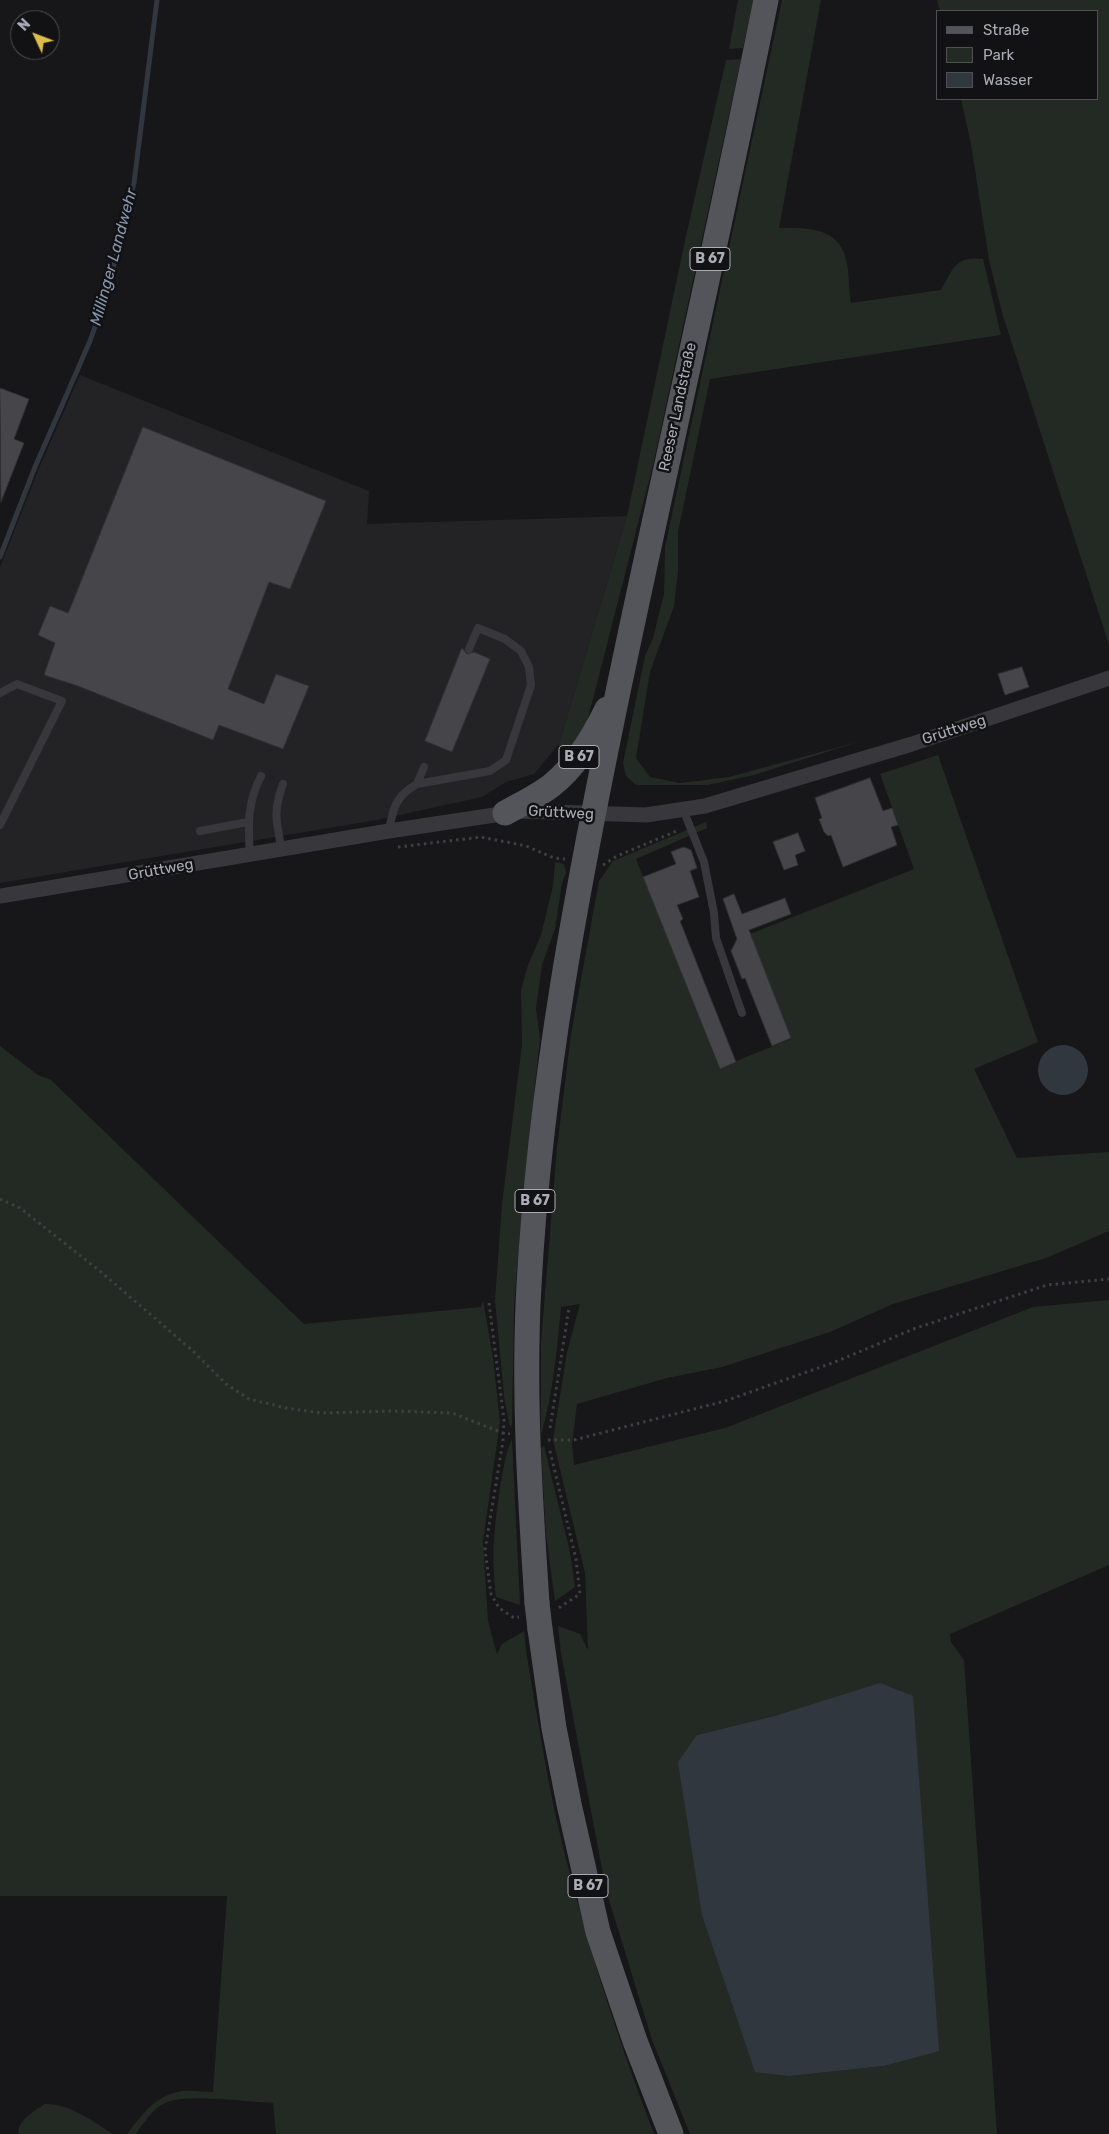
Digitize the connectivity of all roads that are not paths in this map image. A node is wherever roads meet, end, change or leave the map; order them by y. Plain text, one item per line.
1 (766, 0) edge
2 (468, 649) dead end
3 (622, 674) junction
4 (1109, 678) edge
5 (0, 693) edge
6 (424, 766) dead end
7 (261, 776) dead end
8 (283, 784) dead end
9 (417, 784) junction
10 (683, 809) junction
11 (505, 813) junction
12 (593, 814) junction
13 (248, 822) junction
14 (0, 825) edge
15 (200, 830) dead end
16 (389, 831) junction
17 (282, 850) junction
18 (250, 855) junction
19 (0, 896) edge
20 (742, 1014) dead end
21 (671, 2134) edge

1 - 3 main road, Reeser Landstraße / B 67
2 - 9 lane
3 - 11 main road, B 67
3 - 12 main road, Reeser Landstraße / B 67
4 - 10 street, Grüttweg
5 - 14 lane
6 - 9 lane
7 - 13 lane
8 - 17 lane
9 - 16 lane
10 - 12 street, Grüttweg
10 - 20 lane
11 - 12 street, Grüttweg
11 - 16 street, Grüttweg
12 - 21 main road, B 67, bridge
13 - 15 lane
13 - 18 lane
16 - 17 street, Grüttweg
17 - 18 street, Grüttweg
18 - 19 street, Grüttweg

